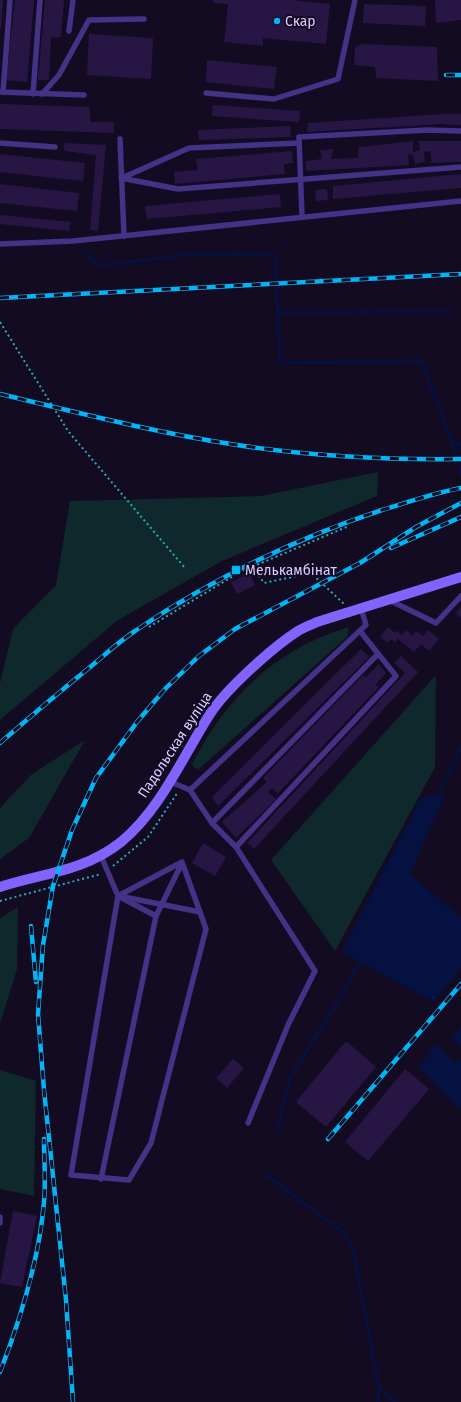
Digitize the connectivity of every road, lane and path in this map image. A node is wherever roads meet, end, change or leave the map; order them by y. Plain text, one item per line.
1 (10, 0) edge
2 (40, 0) edge
3 (73, 0) edge
4 (355, 0) edge
5 (144, 19) dead end
6 (69, 31) dead end
7 (1, 92) edge
8 (206, 93) dead end
9 (33, 94) junction
10 (42, 94) junction
11 (84, 95) dead end
12 (461, 131) edge
13 (120, 139) dead end
14 (0, 143) edge
15 (299, 143) junction
16 (55, 147) dead end
17 (461, 167) edge
18 (121, 178) junction
19 (300, 180) junction
20 (461, 201) edge
21 (302, 217) junction
22 (124, 236) junction
23 (0, 244) edge
24 (0, 322) edge
25 (349, 526) dead end
26 (253, 567) junction
27 (185, 568) dead end
28 (461, 577) edge
29 (461, 596) edge
30 (389, 600) junction
31 (356, 610) junction
32 (149, 627) dead end
33 (360, 631) junction
34 (378, 654) junction
35 (171, 782) junction
36 (190, 790) junction
37 (212, 823) junction
38 (236, 846) junction
39 (100, 856) junction
40 (182, 862) junction
41 (0, 887) edge
42 (118, 896) junction
43 (162, 904) junction
44 (200, 912) junction
45 (156, 916) junction
46 (248, 1123) dead end
47 (101, 1179) junction
48 (0, 1217) edge
49 (0, 1223) edge

1 - 7 lane
2 - 9 lane
3 - 6 lane
4 - 8 lane
5 - 10 lane
7 - 9 lane
9 - 10 lane
10 - 11 lane
12 - 15 lane
13 - 18 lane
14 - 16 lane
15 - 18 lane
15 - 19 lane
17 - 19 lane
18 - 19 lane
18 - 22 lane
19 - 21 lane
20 - 21 lane
21 - 22 lane
22 - 23 lane
24 - 27 path
25 - 26 path
26 - 31 path
26 - 32 path
28 - 30 main road, Падольская вуліца
29 - 30 lane
30 - 31 main road, Падольская вуліца
31 - 33 lane
31 - 35 main road, Падольская вуліца
33 - 34 lane
33 - 36 lane
34 - 37 lane
34 - 38 lane
35 - 36 lane
35 - 39 main road, Падольская вуліца
36 - 37 lane
37 - 38 lane
38 - 46 lane
39 - 41 main road, Падольская вуліца
39 - 42 lane
40 - 42 lane
40 - 43 lane
40 - 44 lane
42 - 43 lane
42 - 45 lane
42 - 47 lane
43 - 44 lane
43 - 45 lane
44 - 47 lane
45 - 47 lane
48 - 49 lane

